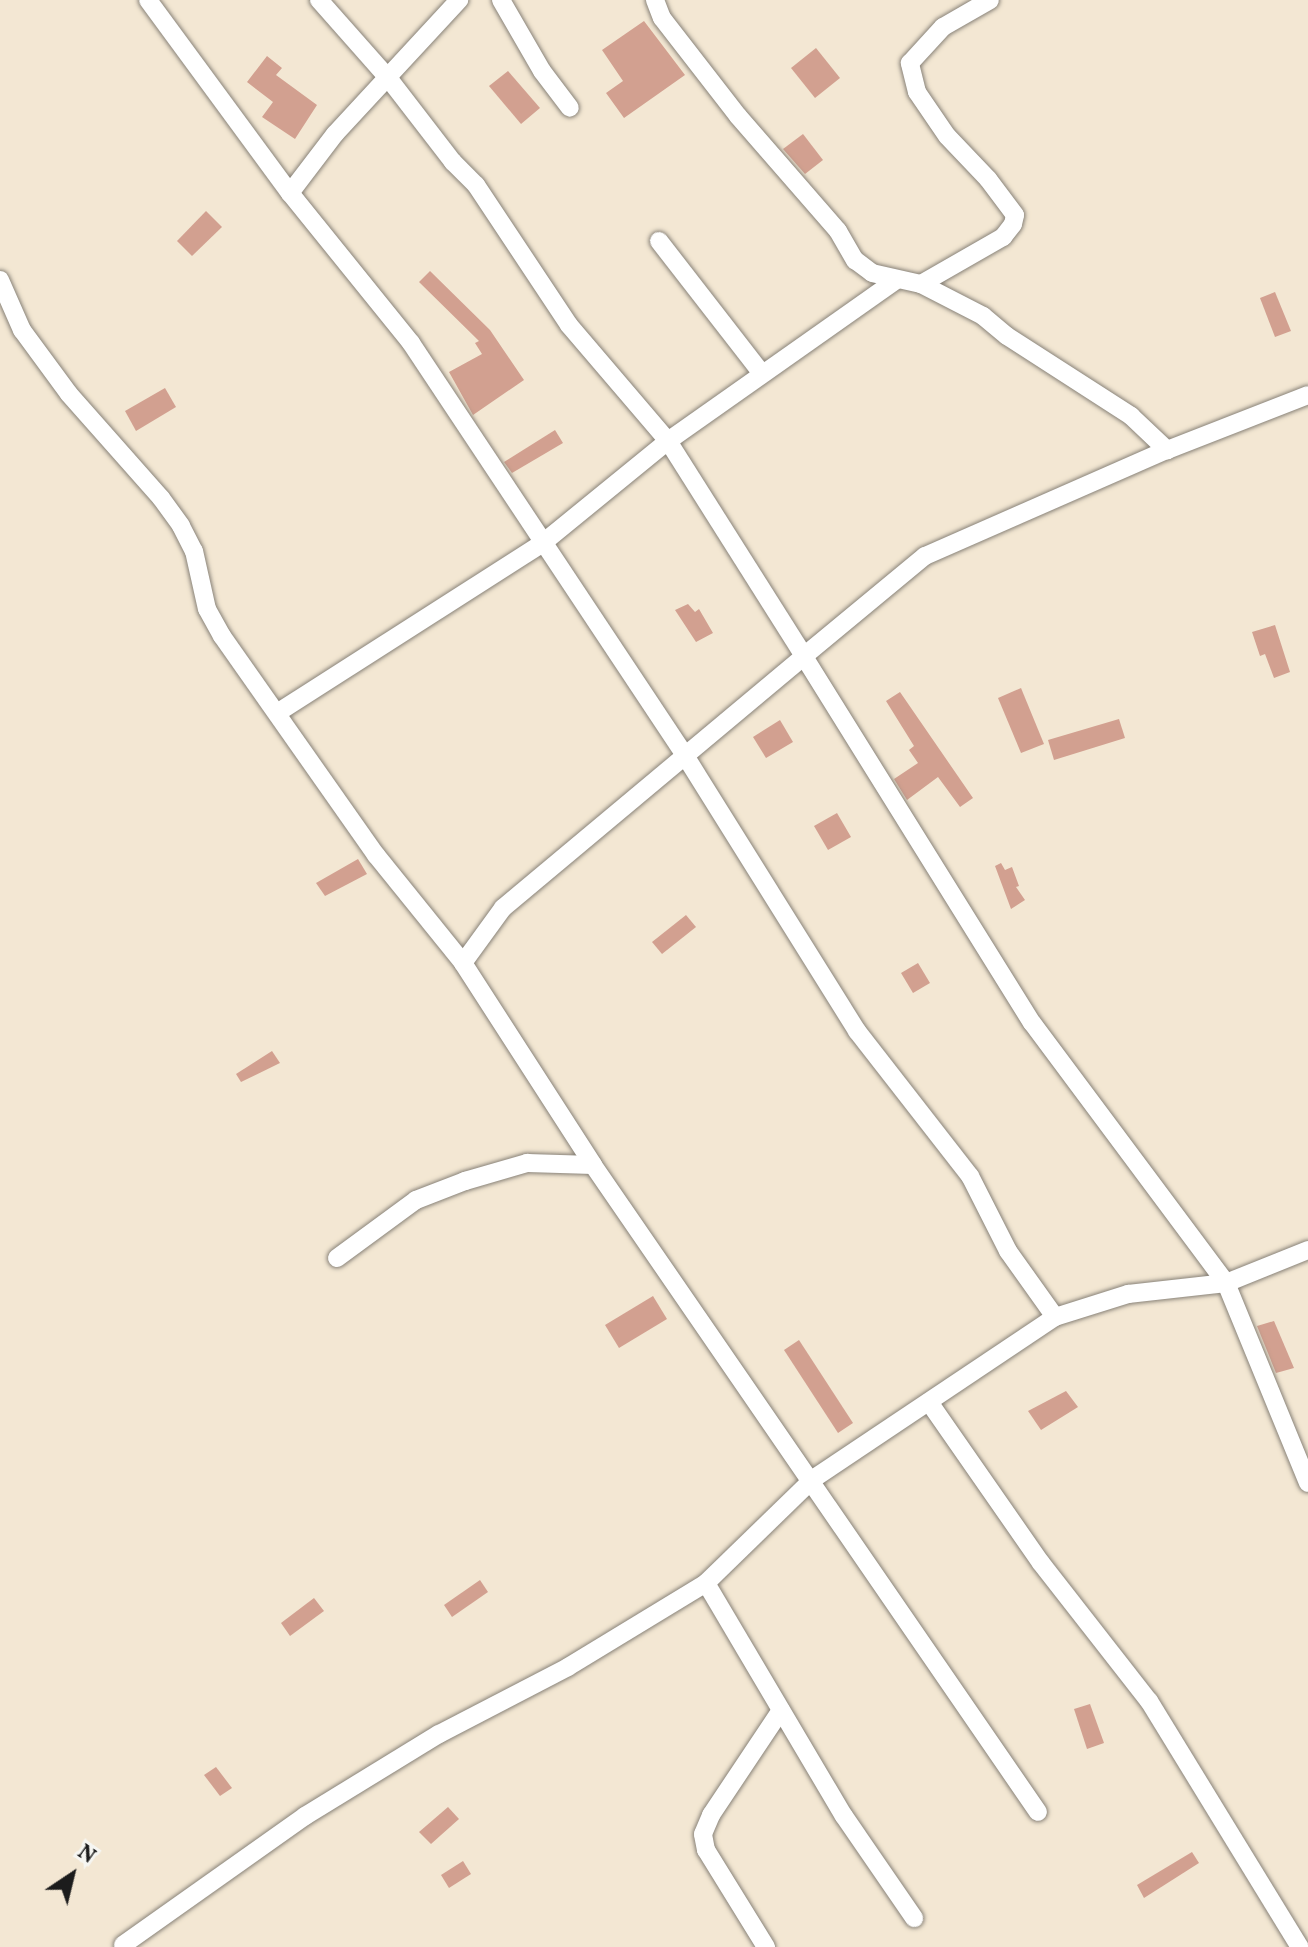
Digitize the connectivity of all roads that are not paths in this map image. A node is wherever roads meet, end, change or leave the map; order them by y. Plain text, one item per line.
1 (148, 0) edge
2 (319, 0) edge
3 (459, 0) edge
4 (501, 0) edge
5 (655, 0) edge
6 (990, 0) edge
7 (389, 79) junction
8 (570, 108) dead end
9 (290, 193) junction
10 (659, 241) dead end
11 (0, 280) edge
12 (895, 281) junction
13 (921, 284) junction
14 (762, 374) junction
15 (1308, 395) edge
16 (668, 441) junction
17 (1167, 450) junction
18 (544, 542) junction
19 (804, 656) junction
20 (277, 713) junction
21 (684, 754) junction
22 (463, 963) junction
23 (593, 1165) junction
24 (1308, 1250) edge
25 (337, 1258) dead end
26 (1226, 1283) junction
27 (1055, 1317) junction
28 (929, 1402) junction
29 (813, 1479) junction
30 (1308, 1483) edge
31 (706, 1583) junction
32 (781, 1710) junction
33 (1038, 1812) dead end
34 (914, 1918) dead end
35 (123, 1945) dead end
36 (766, 1947) edge
37 (1300, 1947) edge

1 - 9 street
2 - 7 street
3 - 7 street
4 - 8 street
5 - 12 street
6 - 13 street
7 - 9 street
7 - 16 street
9 - 18 street
10 - 14 street
11 - 20 street
12 - 13 street
12 - 14 street
13 - 17 street
14 - 16 street
15 - 17 street
16 - 18 street
16 - 19 street
17 - 19 street
18 - 20 street
18 - 21 street
19 - 21 street
19 - 26 street
20 - 22 street
21 - 22 street
21 - 27 street
22 - 23 street
23 - 25 street
23 - 29 street
24 - 26 street
26 - 27 street
26 - 30 street
27 - 28 street
28 - 29 street
28 - 37 street
29 - 31 street
29 - 33 street
31 - 32 street
31 - 35 street
32 - 34 street
32 - 36 street

